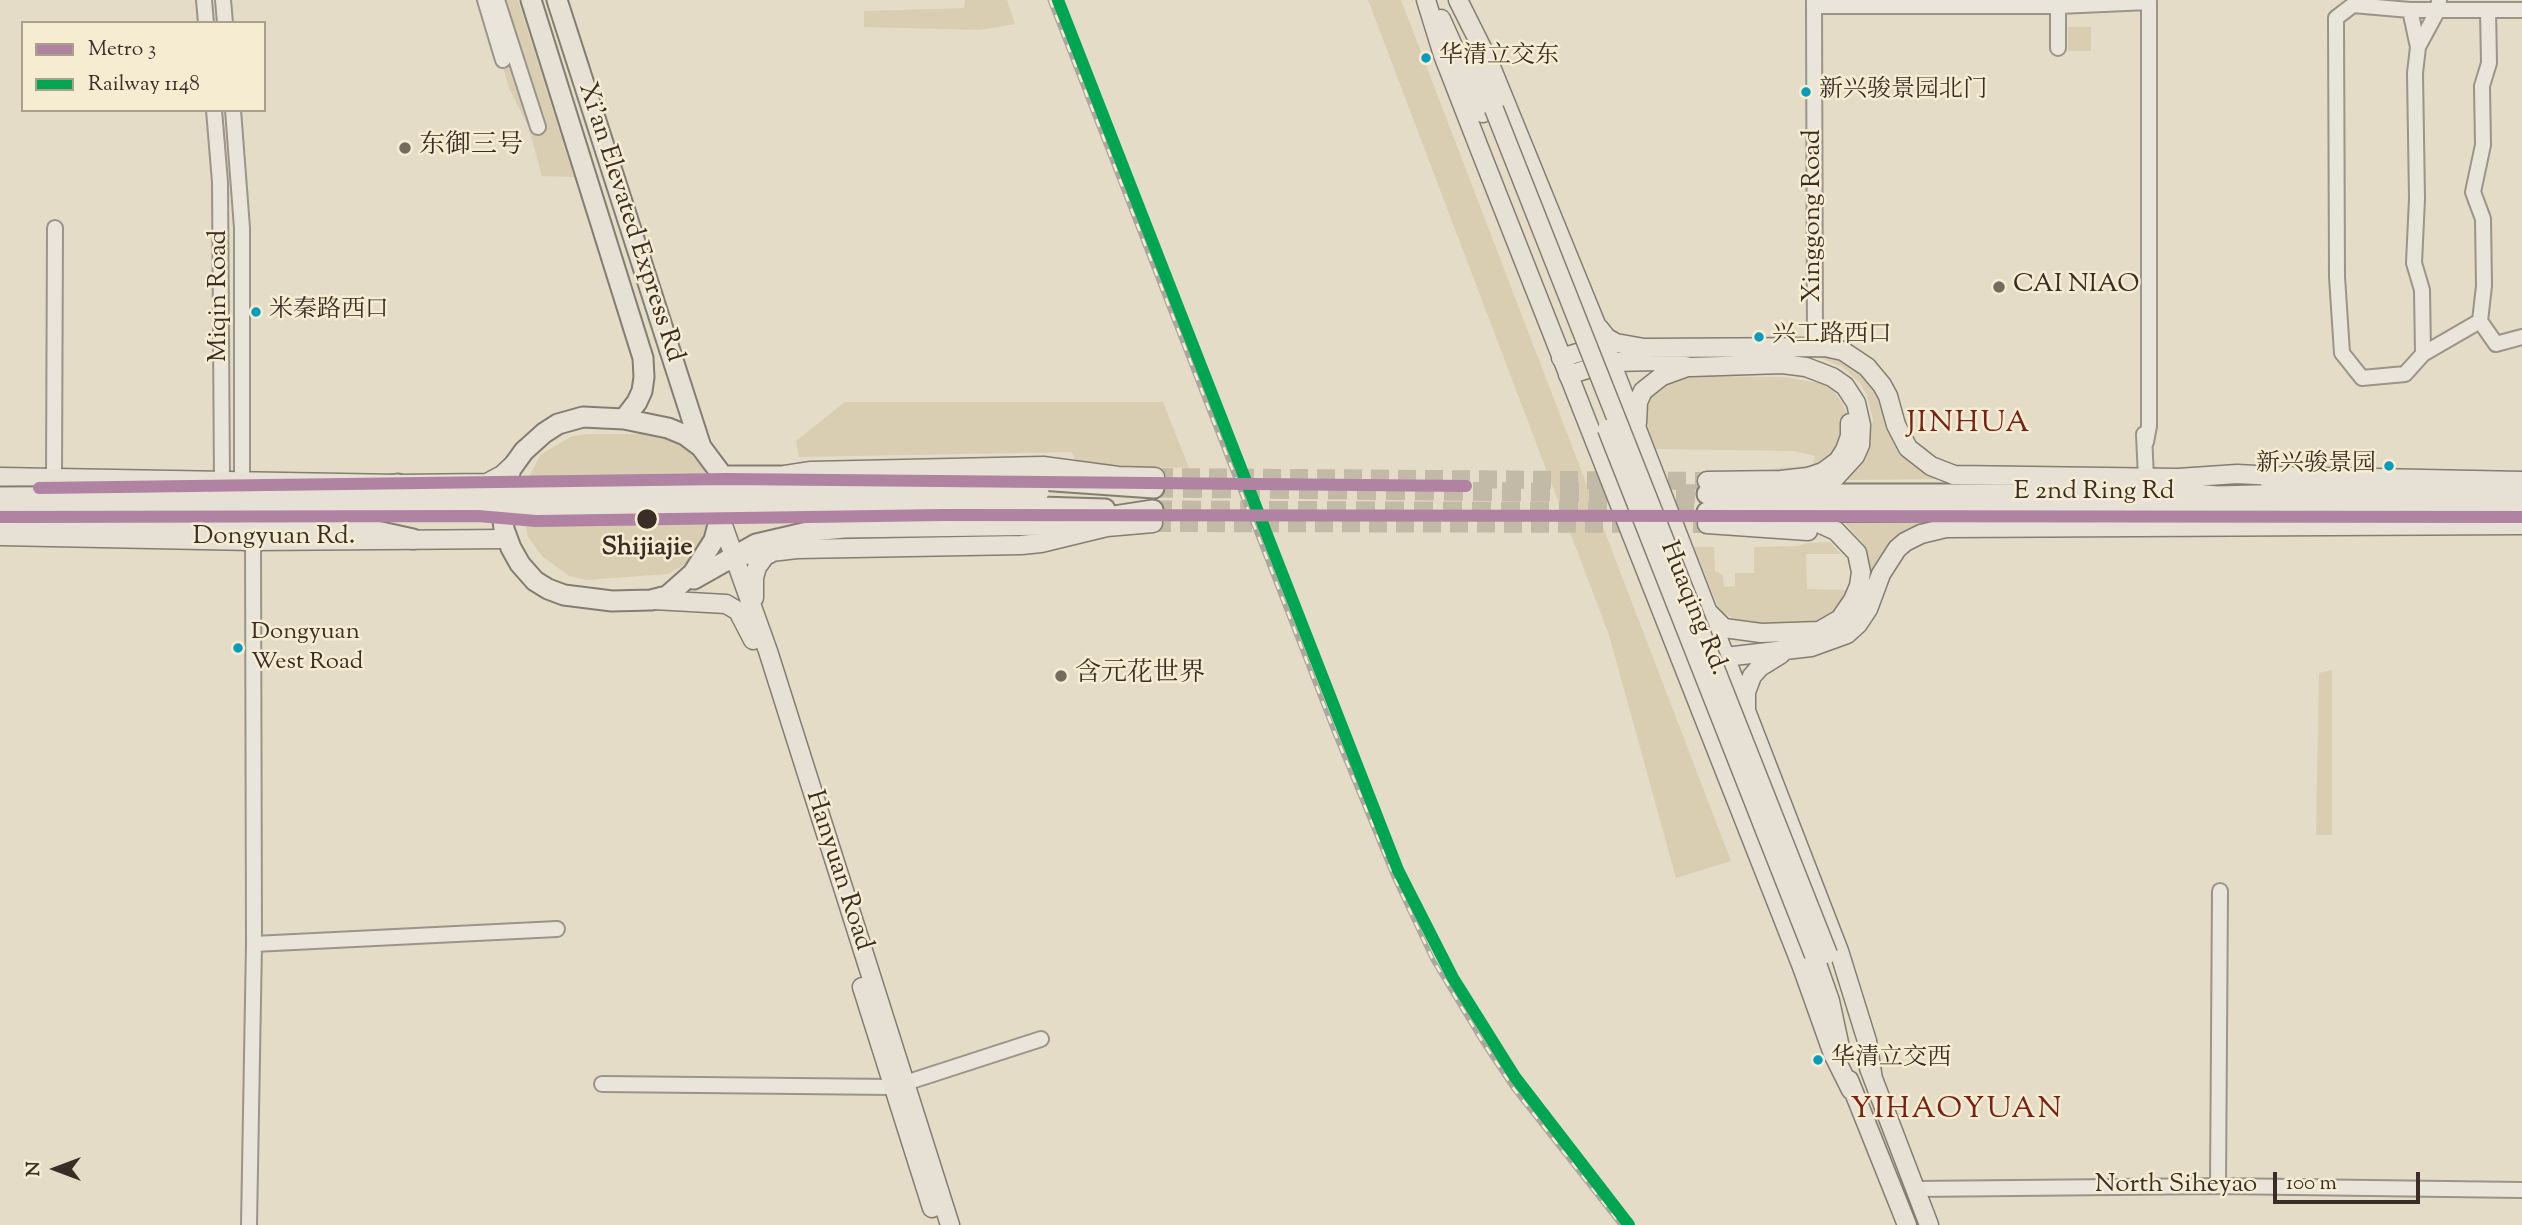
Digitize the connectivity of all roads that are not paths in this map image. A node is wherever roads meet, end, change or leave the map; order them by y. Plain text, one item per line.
1 (204, 0) edge
2 (223, 0) edge
3 (485, 0) edge
4 (497, 0) edge
5 (531, 0) edge
6 (557, 0) edge
7 (1426, 0) edge
8 (1433, 0) edge
9 (1456, 0) edge
10 (1814, 3) edge
11 (2439, 5) edge
12 (2058, 6) junction
13 (2410, 10) junction
14 (2488, 10) junction
15 (2522, 10) edge
16 (206, 21) edge
17 (225, 21) edge
18 (2417, 47) junction
19 (2058, 48) dead end
20 (503, 60) dead end
21 (1488, 111) junction
22 (214, 112) edge
23 (233, 112) edge
24 (538, 127) dead end
25 (55, 228) dead end
26 (2480, 321) junction
27 (2522, 337) edge
28 (1815, 347) junction
29 (1620, 349) junction
30 (2423, 354) junction
31 (1561, 358) junction
32 (1611, 362) junction
33 (1691, 367) junction
34 (1724, 367) junction
35 (1568, 375) junction
36 (2142, 387) dead end
37 (624, 419) junction
38 (2146, 442) junction
39 (701, 447) junction
40 (1646, 453) junction
41 (515, 463) junction
42 (1607, 474) junction
43 (720, 476) junction
44 (781, 476) junction
45 (2276, 476) junction
46 (0, 477) edge
47 (54, 478) junction
48 (2146, 478) junction
49 (2410, 478) junction
50 (222, 482) junction
51 (242, 482) junction
52 (1155, 482) joint
53 (398, 484) junction
54 (0, 487) edge
55 (1124, 487) junction
56 (1788, 494) junction
57 (2472, 496) junction
58 (0, 497) edge
59 (1039, 500) junction
60 (1707, 503) junction
61 (2196, 503) junction
62 (2521, 504) edge
63 (0, 511) edge
64 (1747, 512) junction
65 (1153, 516) junction
66 (720, 517) junction
67 (2298, 525) junction
68 (0, 526) edge
69 (812, 531) junction
70 (0, 536) edge
71 (1679, 537) junction
72 (507, 538) junction
73 (413, 539) junction
74 (253, 541) junction
75 (1637, 551) junction
76 (771, 553) junction
77 (733, 556) junction
78 (676, 590) junction
79 (650, 600) junction
80 (1705, 604) junction
81 (1844, 613) junction
82 (755, 615) junction
83 (1798, 649) junction
84 (1725, 657) junction
85 (1685, 673) junction
86 (1749, 720) junction
87 (2220, 891) dead end
88 (557, 929) dead end
89 (254, 944) junction
90 (1821, 954) junction
91 (1041, 1039) dead end
92 (1873, 1080) junction
93 (602, 1084) dead end
94 (900, 1086) junction
95 (1852, 1090) junction
96 (2218, 1186) junction
97 (1914, 1189) junction
98 (2522, 1191) edge
99 (248, 1225) edge
100 (937, 1225) edge
101 (950, 1225) edge
102 (1907, 1225) edge
103 (1929, 1225) edge

1 - 16 street
2 - 17 street
3 - 20 street
4 - 24 street
5 - 37 highway, Xi'an Elevated Express Rd
6 - 39 highway, Xi'an Elevated Express Rd
7 - 31 main road
8 - 21 main road
9 - 21 main road
9 - 29 main road
10 - 12 street
10 - 28 street, Xinggong Road
11 - 13 street
11 - 14 street
11 - 18 street
12 - 19 street
12 - 38 street
13 - 18 street
13 - 30 street
14 - 15 street
14 - 26 street
18 - 30 street
21 - 90 main road, Huaqing Rd., bridge
22 - 50 street, Miqin Road
23 - 51 street, Miqin Road
25 - 47 street
26 - 27 street
26 - 30 street
28 - 29 main road
28 - 48 main road
29 - 31 main road
29 - 32 main road
29 - 33 main road
31 - 35 main road
32 - 35 main road
32 - 40 main road
33 - 34 main road
33 - 40 main road
34 - 56 main road
34 - 60 main road
35 - 42 main road
36 - 38 street
37 - 39 highway
37 - 41 highway
38 - 48 street
39 - 43 highway
40 - 42 main road
40 - 71 main road
41 - 53 main road
41 - 72 highway
42 - 75 main road
43 - 44 highway
43 - 66 highway
44 - 52 main road
44 - 55 highway
45 - 48 main road
45 - 49 main road
45 - 61 main road
46 - 47 main road
47 - 50 main road
49 - 57 main road
49 - 62 main road
50 - 51 main road
51 - 53 main road
52 - 55 highway
53 - 54 highway
55 - 59 highway
56 - 60 highway, E 2nd Ring Rd
56 - 61 highway, E 2nd Ring Rd
57 - 61 highway, E 2nd Ring Rd
57 - 62 highway, E 2nd Ring Rd
58 - 59 highway, bridge
59 - 63 highway, bridge
59 - 65 highway
60 - 64 highway, E 2nd Ring Rd
60 - 81 main road
61 - 62 highway, E 2nd Ring Rd
61 - 64 highway, E 2nd Ring Rd
61 - 67 main road
62 - 67 main road
64 - 81 main road
65 - 69 highway
65 - 76 main road
66 - 77 main road, Hanyuan Road
66 - 78 highway
67 - 83 main road
68 - 73 highway
69 - 76 main road
69 - 77 highway
70 - 74 main road, Dongyuan Rd.
71 - 75 main road
71 - 80 main road
72 - 73 main road, Dongyuan Rd.
72 - 79 highway
73 - 74 main road, Dongyuan Rd.
74 - 89 street
75 - 85 main road
76 - 77 main road
76 - 82 main road
77 - 78 highway
77 - 82 main road, Hanyuan Road
78 - 79 highway
79 - 94 main road, Hanyuan Road
80 - 81 main road
80 - 84 main road
82 - 94 main road, Hanyuan Road
83 - 84 main road
83 - 86 main road
84 - 85 main road
84 - 86 main road
85 - 95 main road
86 - 92 main road
87 - 96 street
88 - 89 street
89 - 99 street
90 - 92 main road
90 - 95 main road
91 - 94 street
92 - 97 main road
93 - 94 street
94 - 100 main road, Hanyuan Road
94 - 101 main road, Hanyuan Road
95 - 102 main road
96 - 97 street, North Siheyao
96 - 98 street, North Siheyao
97 - 103 main road

